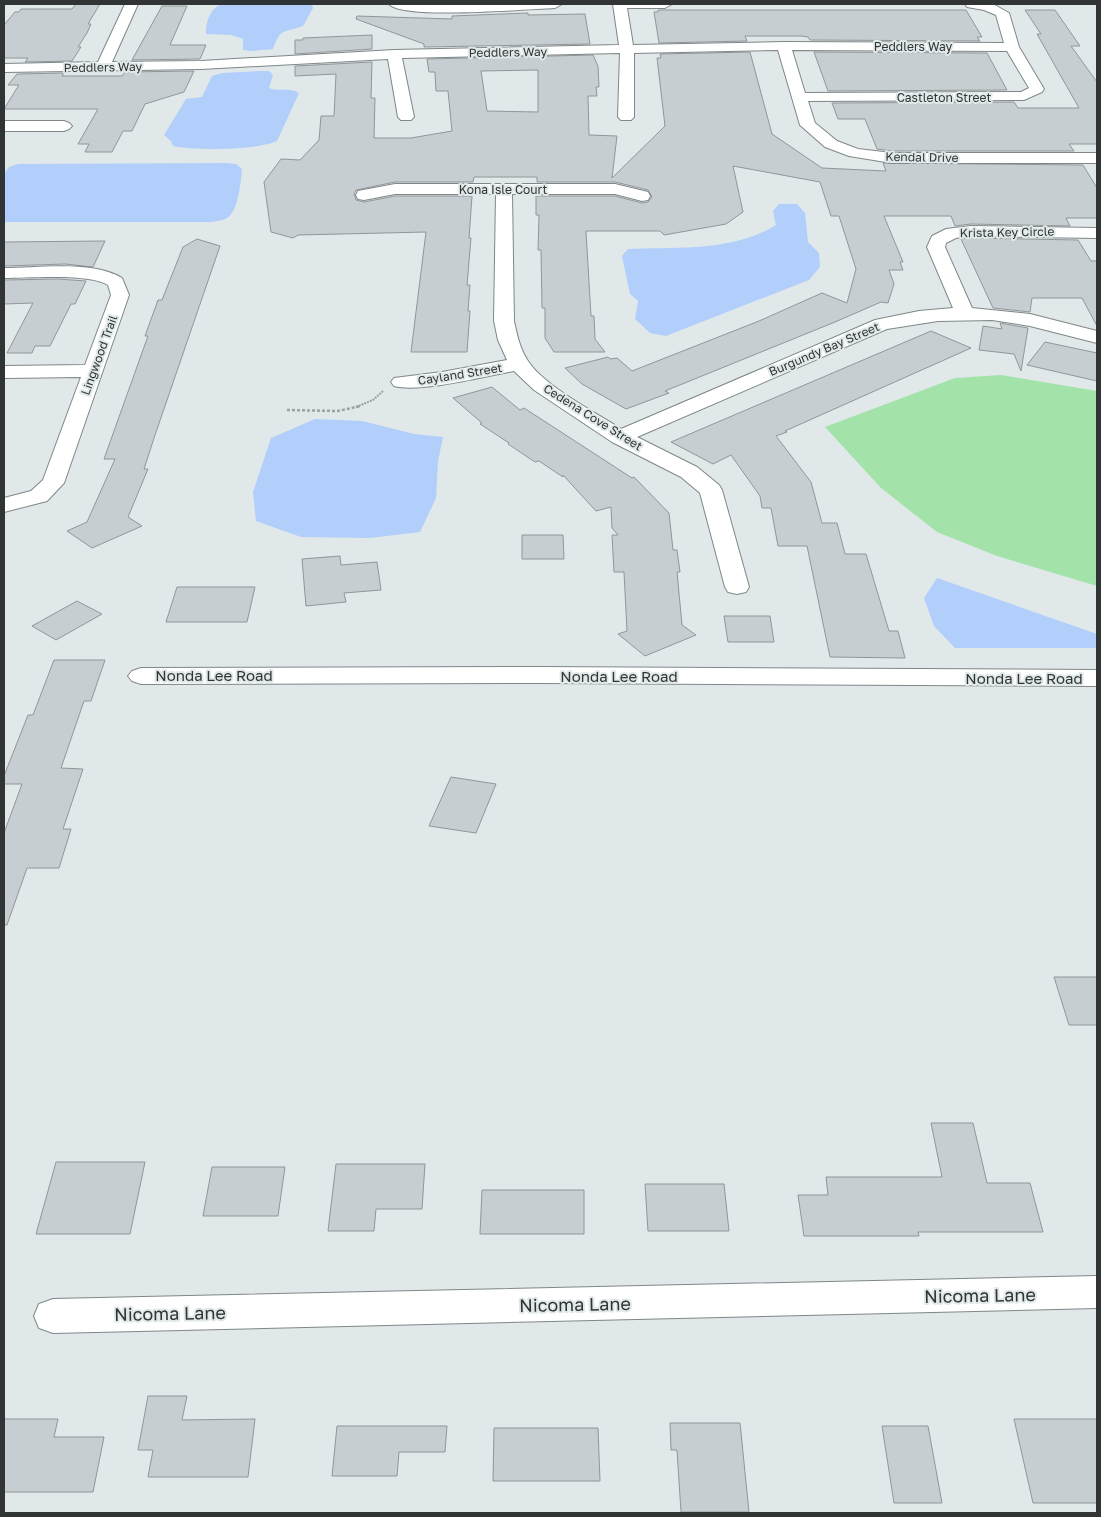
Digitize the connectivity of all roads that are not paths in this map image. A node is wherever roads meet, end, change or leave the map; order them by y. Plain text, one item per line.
1 (131, 4) edge
2 (396, 4) edge
3 (555, 4) edge
4 (620, 4) edge
5 (665, 4) edge
6 (972, 4) edge
7 (784, 46) junction
8 (1012, 47) junction
9 (627, 49) junction
10 (394, 54) junction
11 (103, 67) junction
12 (4, 68) edge
13 (799, 97) junction
14 (406, 117) dead end
15 (626, 117) dead end
16 (4, 126) edge
17 (64, 126) dead end
18 (1097, 158) edge
19 (504, 189) junction
20 (364, 195) dead end
21 (642, 196) dead end
22 (1097, 234) edge
23 (4, 273) edge
24 (964, 312) junction
25 (1097, 337) edge
26 (519, 364) junction
27 (93, 371) junction
28 (4, 372) edge
29 (400, 382) road end
30 (620, 437) junction
31 (4, 505) edge
32 (737, 587) dead end
33 (141, 676) dead end
34 (1097, 678) edge
35 (1097, 1292) edge
36 (53, 1316) dead end

1 - 11 street
2 - 3 street
4 - 5 street
4 - 9 street
6 - 8 street
7 - 8 street, Peddlers Way
7 - 9 street, Peddlers Way
7 - 13 street, Kendal Drive
8 - 13 street, Castleton Street
9 - 10 street, Peddlers Way
9 - 15 street
10 - 11 street, Peddlers Way
10 - 14 street
11 - 12 street, Peddlers Way
13 - 18 street, Kendal Drive
16 - 17 street
19 - 20 street, Kona Isle Court
19 - 21 street, Kona Isle Court
19 - 26 street, Cedena Cove Street
22 - 24 street, Krista Key Circle
23 - 27 street, Lingwood Trail
24 - 25 street, Burgundy Bay Street
24 - 30 street, Burgundy Bay Street
26 - 29 street, Cayland Street
26 - 30 street, Cedena Cove Street
27 - 28 street
27 - 31 street, Lingwood Trail
30 - 32 street, Cedena Cove Street
33 - 34 street, Nonda Lee Road
35 - 36 street, Nicoma Lane

